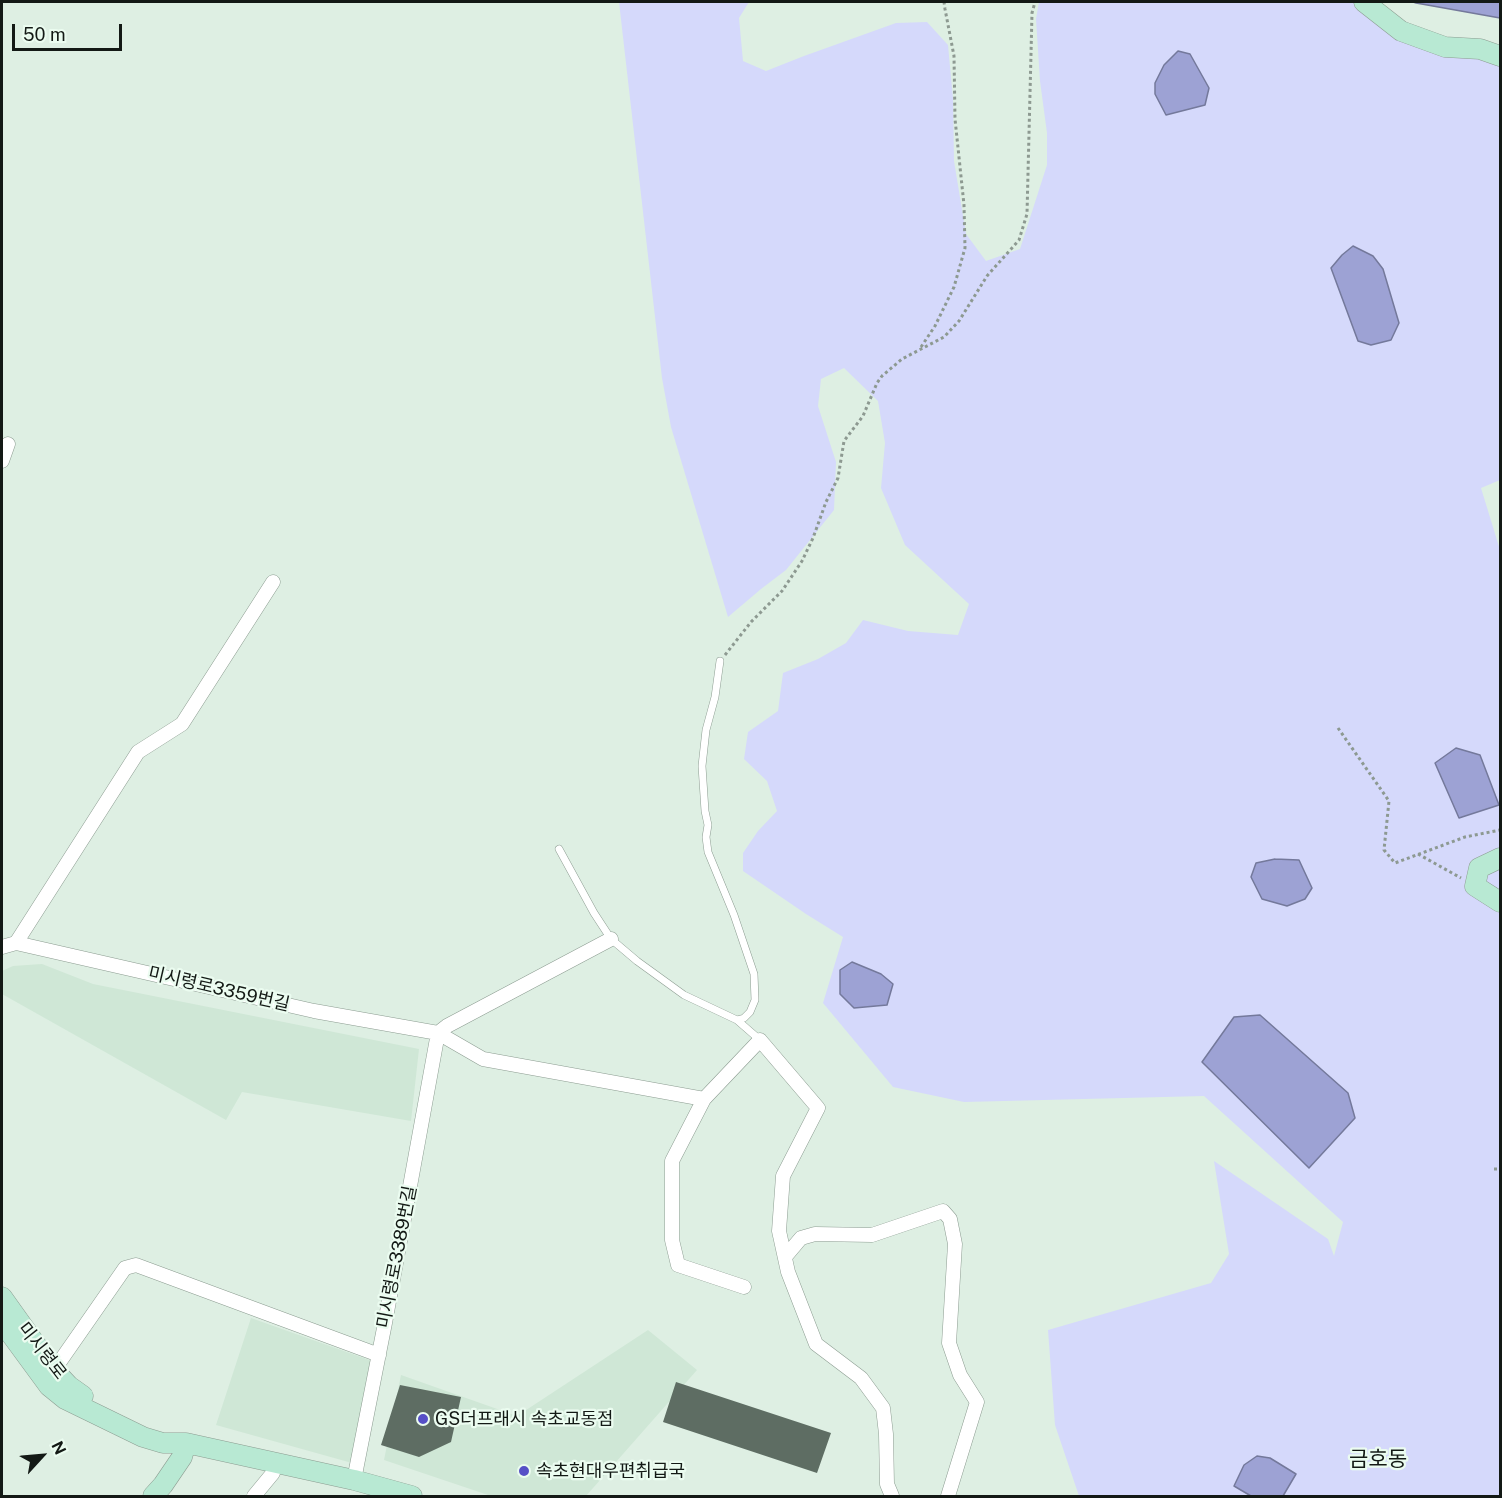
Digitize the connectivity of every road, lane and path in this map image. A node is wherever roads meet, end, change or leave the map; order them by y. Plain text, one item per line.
1 (944, 2) edge
2 (1035, 2) edge
3 (1364, 2) edge
4 (1500, 56) edge
5 (920, 349) junction
6 (8, 444) dead end
7 (2, 460) edge
8 (273, 582) dead end
9 (720, 661) joint
10 (1338, 728) dead end
11 (1500, 830) edge
12 (559, 849) dead end
13 (1418, 854) junction
14 (1500, 858) edge
15 (1475, 886) junction
16 (1500, 902) edge
17 (611, 939) junction
18 (5, 945) edge
19 (736, 1020) junction
20 (438, 1033) junction
21 (760, 1040) junction
22 (704, 1099) junction
23 (1494, 1169) dead end
24 (1500, 1169) edge
25 (785, 1257) junction
26 (744, 1287) dead end
27 (2, 1297) edge
28 (3, 1329) edge
29 (379, 1355) junction
30 (54, 1370) junction
31 (186, 1443) junction
32 (273, 1473) dead end
33 (354, 1480) junction
34 (401, 1495) edge
35 (153, 1497) edge
36 (254, 1497) edge
37 (892, 1497) edge
38 (948, 1497) edge

1 - 5 path
2 - 5 path
3 - 4 main road
5 - 9 path
6 - 7 street
8 - 18 street
9 - 19 lane
10 - 13 path
11 - 13 path
12 - 17 lane
13 - 15 path
14 - 15 main road
15 - 16 main road
17 - 19 lane
17 - 20 street
18 - 20 street, 미시령로3359번길
19 - 21 lane
20 - 22 street, 미시령로3359번길
20 - 29 street, 미시령로3389번길
21 - 22 street
21 - 25 street
22 - 26 street
23 - 24 path
25 - 37 street
25 - 38 street
27 - 30 main road, 미시령로
28 - 31 main road, 미시령로
29 - 30 street
29 - 33 street, 미시령로3389번길
30 - 31 main road, 미시령로
31 - 33 main road, 미시령로
31 - 35 main road
32 - 36 street
33 - 34 main road, 미시령로

